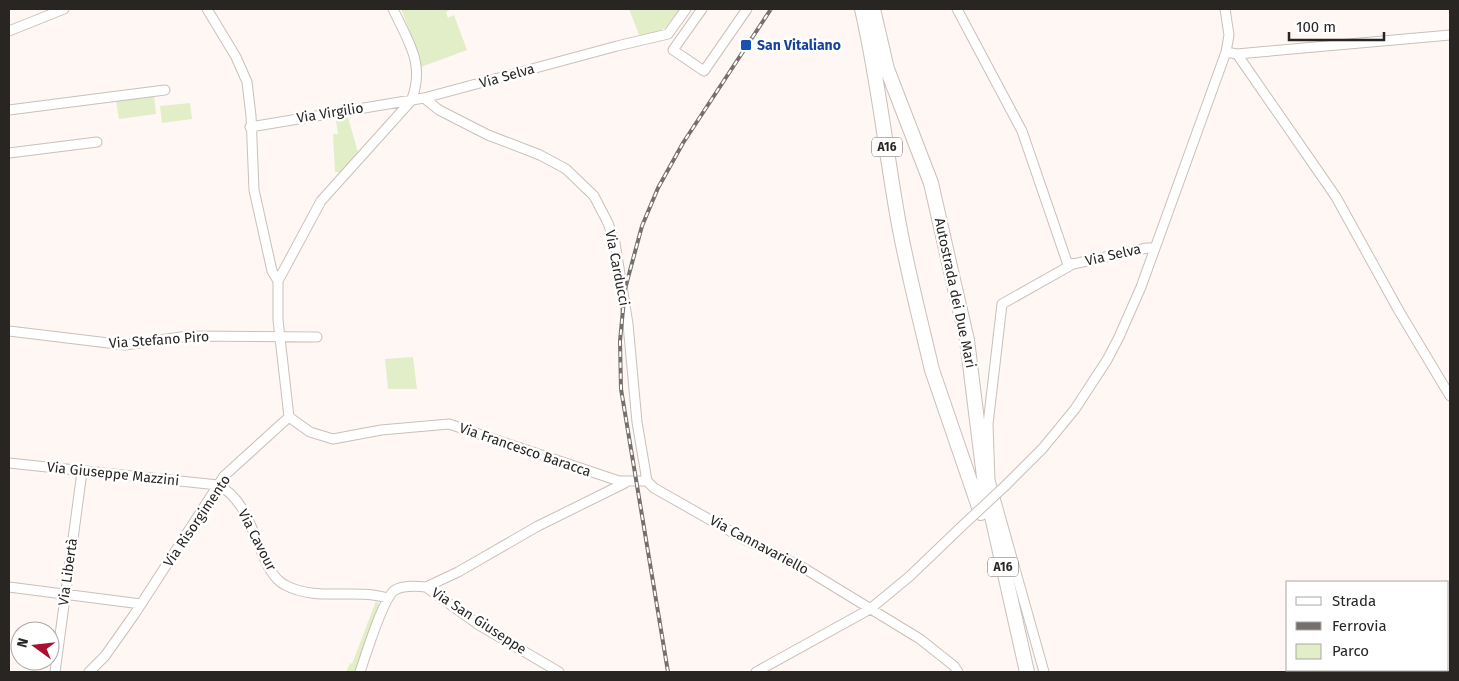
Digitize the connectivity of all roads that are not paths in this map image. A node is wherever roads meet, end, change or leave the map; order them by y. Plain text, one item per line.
1 (61, 9) edge
2 (207, 9) edge
3 (393, 9) edge
4 (686, 9) edge
5 (702, 9) edge
6 (747, 9) edge
7 (862, 9) edge
8 (872, 9) edge
9 (957, 9) edge
10 (1225, 9) edge
11 (9, 31) edge
12 (1450, 35) edge
13 (1226, 52) junction
14 (1237, 54) junction
15 (165, 90) dead end
16 (424, 98) junction
17 (411, 101) junction
18 (9, 110) edge
19 (250, 127) junction
20 (97, 142) dead end
21 (9, 152) edge
22 (1154, 248) junction
23 (1074, 264) junction
24 (278, 281) junction
25 (9, 331) edge
26 (317, 337) dead end
27 (280, 338) junction
28 (1450, 396) edge
29 (289, 417) junction
30 (9, 463) edge
31 (82, 472) junction
32 (647, 482) junction
33 (626, 483) junction
34 (218, 485) junction
35 (9, 587) edge
36 (426, 587) junction
37 (65, 595) junction
38 (387, 598) junction
39 (141, 604) junction
40 (870, 609) junction
41 (97, 666) junction
42 (55, 672) edge
43 (89, 672) edge
44 (105, 672) edge
45 (360, 672) edge
46 (559, 672) edge
47 (756, 672) edge
48 (958, 672) edge
49 (1019, 672) edge
50 (1027, 672) edge
51 (1044, 672) edge

1 - 11 street
2 - 19 street
3 - 17 street
4 - 16 street, Via Selva
5 - 6 street
7 - 49 highway, A16
8 - 50 highway, Autostrada dei Due Mari / A16
9 - 23 street, Via Selva
10 - 13 street, Via Selva
12 - 14 street
13 - 14 street
13 - 22 street, Via Selva
14 - 28 street
15 - 18 street
16 - 17 street, Via Selva
16 - 32 street, Via Carducci
17 - 19 street, Via Virgilio
17 - 24 street
19 - 24 street
20 - 21 street
22 - 23 street, Via Selva
22 - 40 street, bridge
23 - 51 street
24 - 27 street
25 - 27 street, Via Stefano Piro
26 - 27 street, Via Stefano Piro
27 - 29 street
29 - 33 street, Via Francesco Baracca
29 - 34 street, Via Risorgimento
30 - 31 street, Via Giuseppe Mazzini
31 - 34 street, Via Giuseppe Mazzini
31 - 37 street, Via Libertà
32 - 33 street, Via Francesco Baracca
32 - 40 street, Via Cannavariello
33 - 36 street
34 - 38 street, Via Cavour
34 - 39 street, Via Risorgimento
35 - 37 street
36 - 38 street, Via San Giuseppe
36 - 46 street, Via San Giuseppe
37 - 39 street
37 - 42 street, Via Libertà
38 - 45 street
39 - 41 street, Via Risorgimento
40 - 47 street
40 - 48 street, Via Cannavariello
41 - 43 street, Via Risorgimento
41 - 44 street

